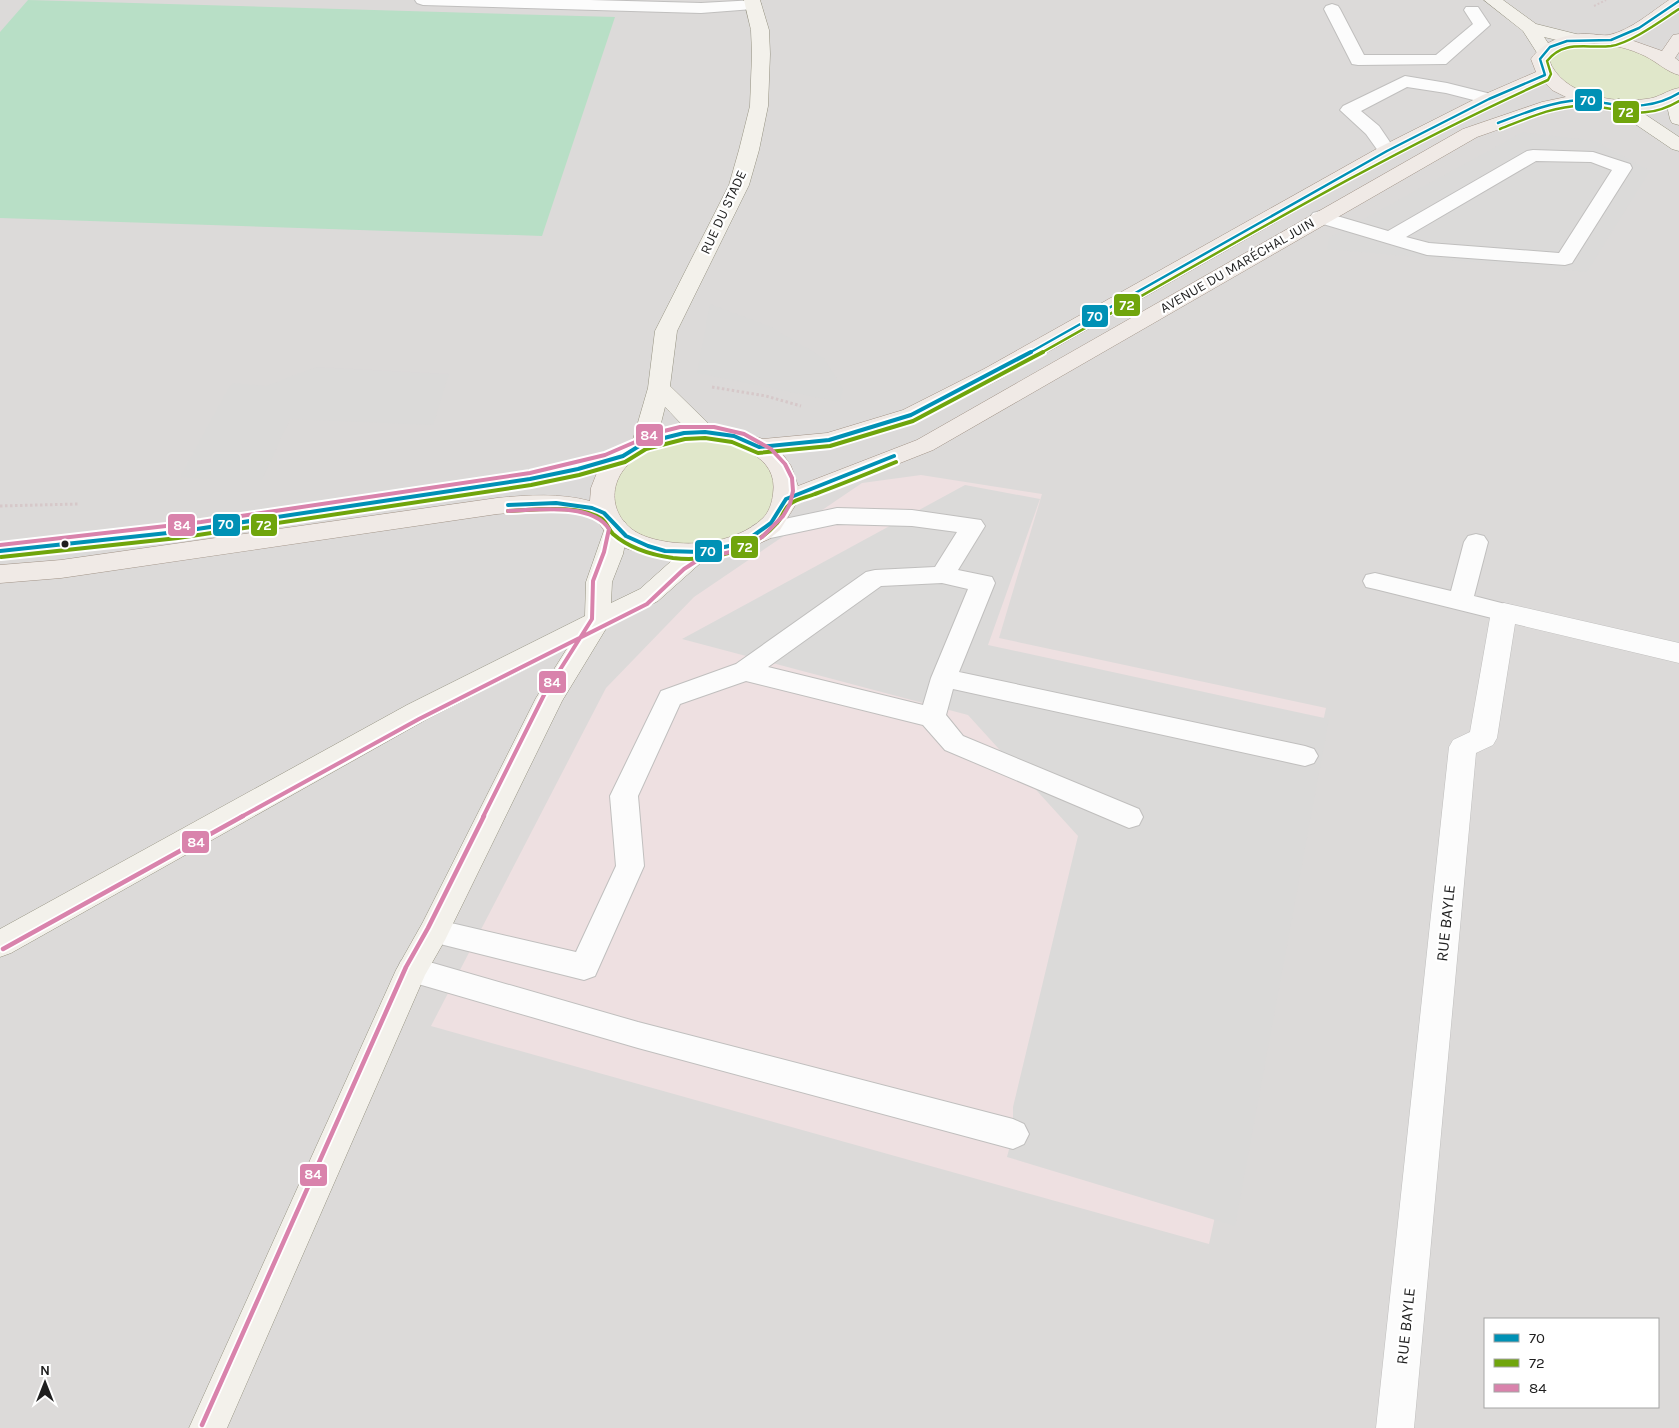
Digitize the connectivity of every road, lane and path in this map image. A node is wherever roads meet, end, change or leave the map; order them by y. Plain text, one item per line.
1 (423, 0) edge
2 (1492, 0) edge
3 (1679, 1) edge
4 (752, 2) edge
5 (1332, 8) dead end
6 (1472, 10) dead end
7 (1530, 28) junction
8 (1679, 39) edge
9 (1578, 40) junction
10 (1611, 40) junction
11 (1544, 52) junction
12 (1672, 64) edge
13 (1545, 75) junction
14 (1677, 95) edge
15 (1489, 99) junction
16 (1587, 99) junction
17 (1619, 105) junction
18 (1679, 119) edge
19 (1679, 145) edge
20 (1387, 150) junction
21 (1320, 217) junction
22 (1390, 238) junction
23 (708, 386) dead end
24 (659, 388) junction
25 (805, 407) dead end
26 (705, 432) junction
27 (644, 443) junction
28 (759, 447) junction
29 (623, 456) junction
30 (786, 499) junction
31 (611, 521) junction
32 (761, 532) junction
33 (1476, 542) dead end
34 (0, 550) edge
35 (696, 553) junction
36 (0, 574) edge
37 (942, 575) junction
38 (1375, 581) dead end
39 (1460, 601) junction
40 (1504, 612) junction
41 (598, 621) junction
42 (1679, 652) edge
43 (745, 671) junction
44 (944, 678) junction
45 (932, 717) junction
46 (1305, 756) dead end
47 (1129, 817) dead end
48 (434, 931) junction
49 (0, 944) edge
50 (412, 970) junction
51 (1013, 1134) dead end
52 (208, 1428) edge
53 (1395, 1428) edge

1 - 4 lane
2 - 7 main road
3 - 10 main road
4 - 24 main road, RUE DU STADE
5 - 6 lane
7 - 9 main road
7 - 11 main road
8 - 12 main road
9 - 10 main road
9 - 11 main road
10 - 12 main road
11 - 13 main road
13 - 15 main road, AVENUE DU MARÉCHAL JUIN
13 - 16 main road
14 - 17 main road
14 - 18 main road
15 - 20 main road, AVENUE DU MARÉCHAL JUIN
15 - 20 lane
16 - 17 main road
16 - 21 main road, AVENUE DU MARÉCHAL JUIN
17 - 19 main road
20 - 28 main road, AVENUE DU MARÉCHAL JUIN
21 - 22 lane
21 - 30 main road, AVENUE DU MARÉCHAL JUIN
22 - 22 lane
23 - 25 path
24 - 26 main road
24 - 27 main road, RUE DU STADE
26 - 27 main road
26 - 28 main road
27 - 29 main road
28 - 30 main road
29 - 31 main road
29 - 34 main road
30 - 32 main road
31 - 35 main road
31 - 36 main road
31 - 41 main road
32 - 35 main road
32 - 37 lane
33 - 39 lane
35 - 41 main road
37 - 43 lane
37 - 44 lane
38 - 39 lane
39 - 40 lane
40 - 42 street
40 - 53 street, RUE BAYLE
41 - 48 main road
41 - 49 main road
43 - 45 lane
43 - 48 lane
44 - 45 lane
44 - 46 lane
45 - 47 lane
48 - 50 main road
50 - 51 lane
50 - 52 main road

